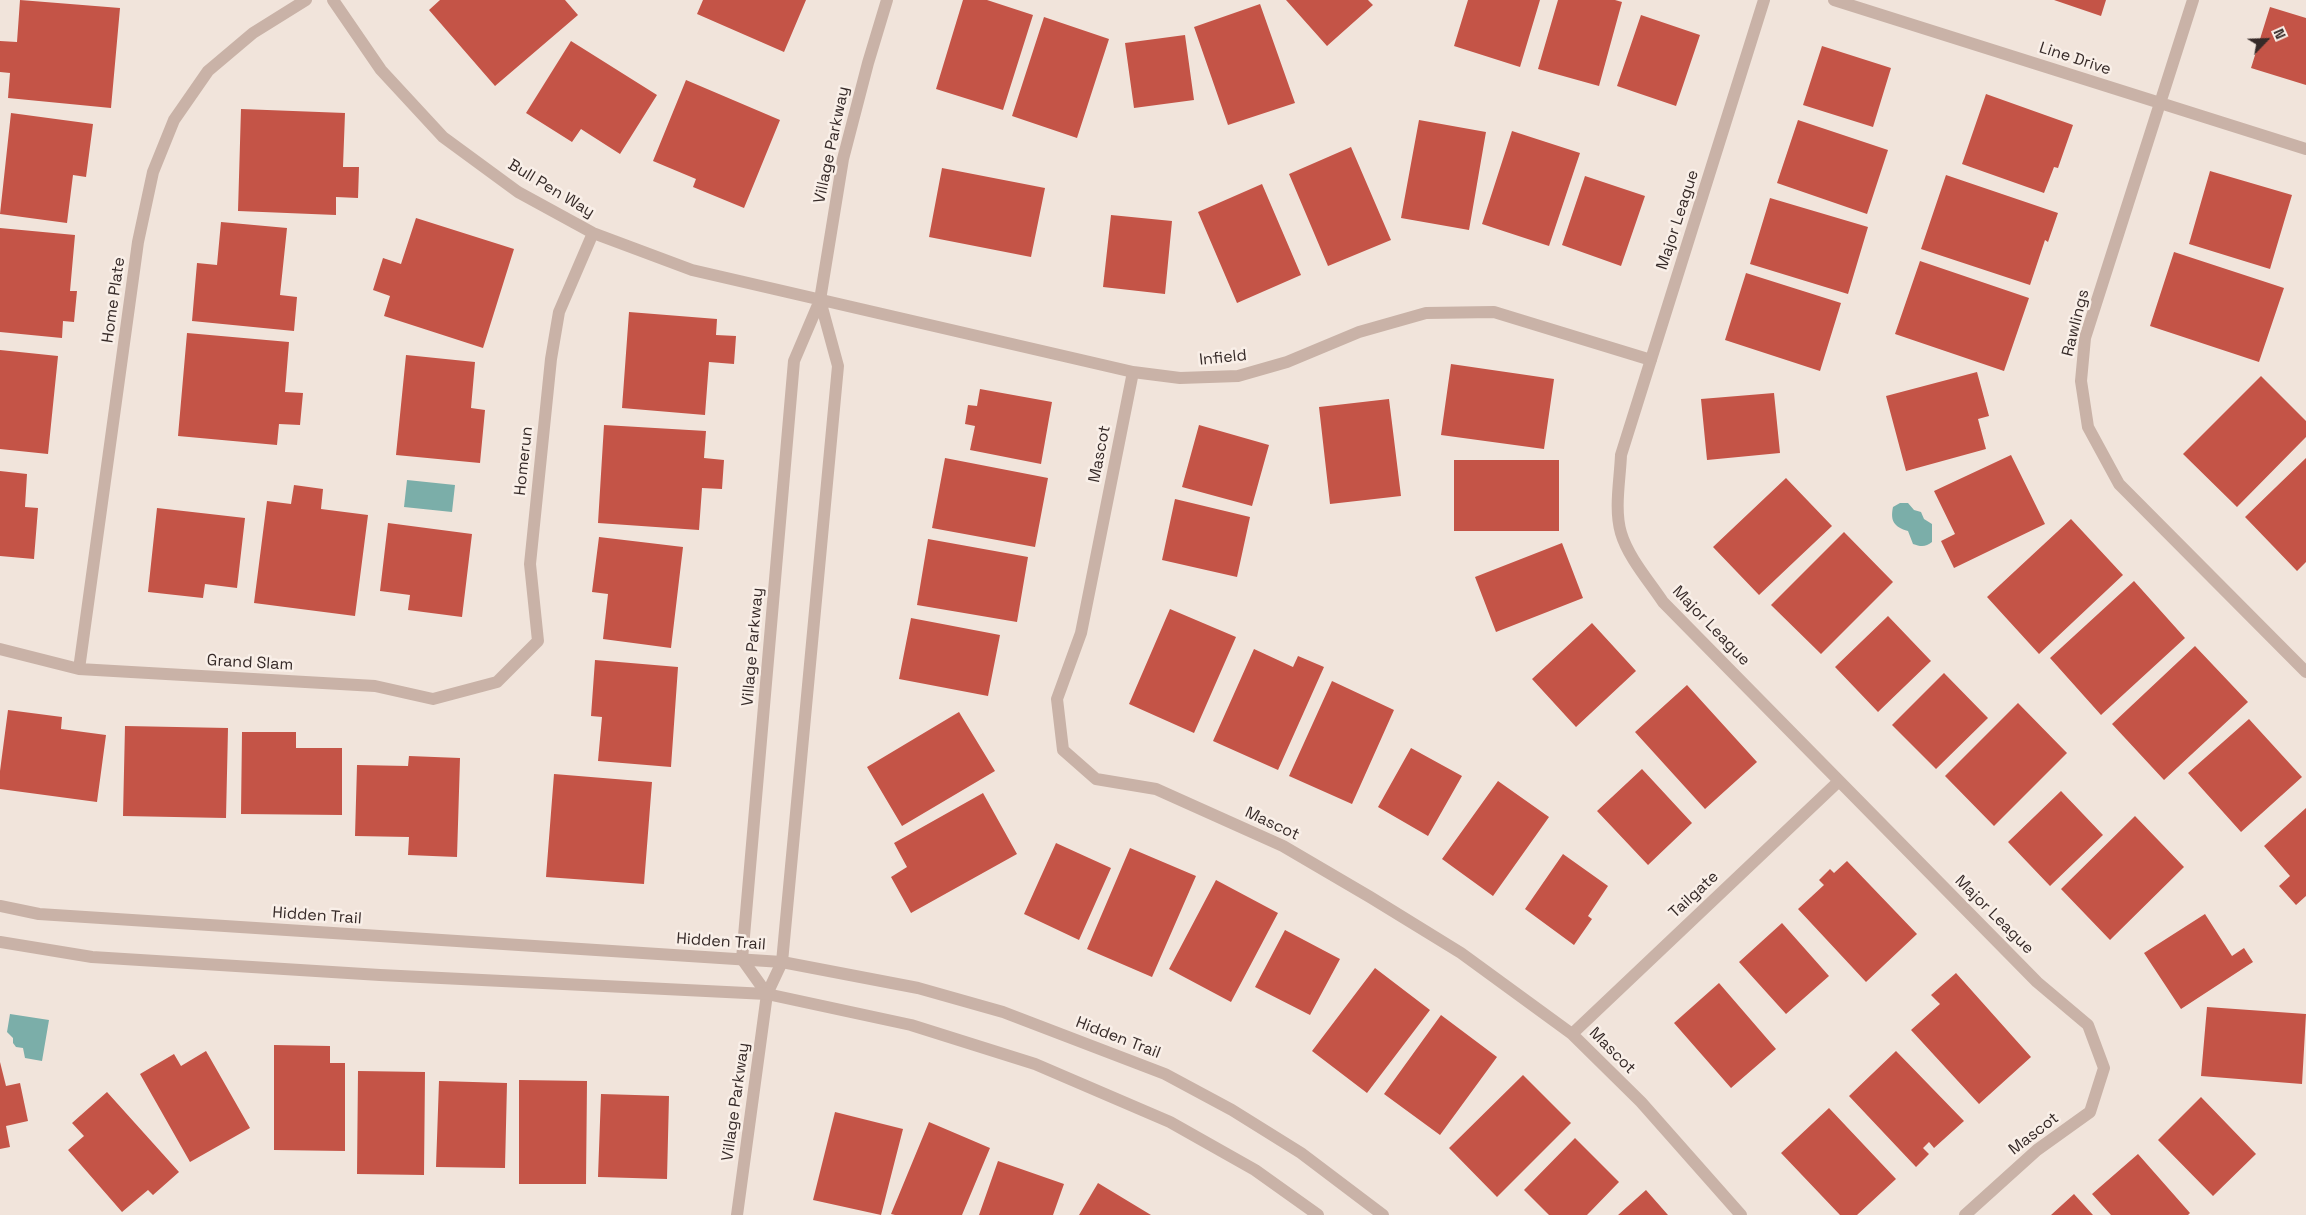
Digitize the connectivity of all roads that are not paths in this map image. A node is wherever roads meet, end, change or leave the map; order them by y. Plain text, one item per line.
1 (306, 0) edge
2 (333, 0) edge
3 (887, 0) edge
4 (1764, 0) edge
5 (1834, 0) edge
6 (2193, 0) edge
7 (2160, 103) junction
8 (2306, 149) edge
9 (592, 233) junction
10 (820, 300) junction
11 (1651, 360) junction
12 (1133, 372) junction
13 (0, 649) edge
14 (79, 669) junction
15 (2306, 672) edge
16 (497, 682) joint
17 (1839, 781) junction
18 (0, 906) edge
19 (0, 942) edge
20 (742, 959) junction
21 (782, 962) junction
22 (767, 994) junction
23 (1572, 1034) junction
24 (2104, 1068) joint
25 (737, 1215) edge
26 (1318, 1215) edge
27 (1383, 1215) edge
28 (1741, 1215) edge
29 (1965, 1215) edge

1 - 14 street, Home Plate
2 - 9 street, Bull Pen Way
3 - 10 street, Village Parkway
4 - 11 street, Major League
5 - 7 street, Line Drive
6 - 7 street, Rawlings
7 - 8 street, Line Drive
7 - 15 street, Rawlings
9 - 10 street, Bull Pen Way
9 - 16 street, Homerun
10 - 12 street, Infield
10 - 20 street, Village Parkway
10 - 21 street, Village Parkway
11 - 12 street, Infield
11 - 17 street, Major League
12 - 23 street, Mascot
13 - 14 street, Grand Slam
14 - 16 street, Grand Slam
17 - 23 street, Tailgate
17 - 24 street, Major League
18 - 20 street, Hidden Trail
19 - 22 street
20 - 21 street, Hidden Trail
20 - 22 street
21 - 22 street, Village Parkway
21 - 27 street, Hidden Trail
22 - 25 street, Village Parkway
22 - 26 street
23 - 28 street, Mascot
24 - 29 street, Mascot

